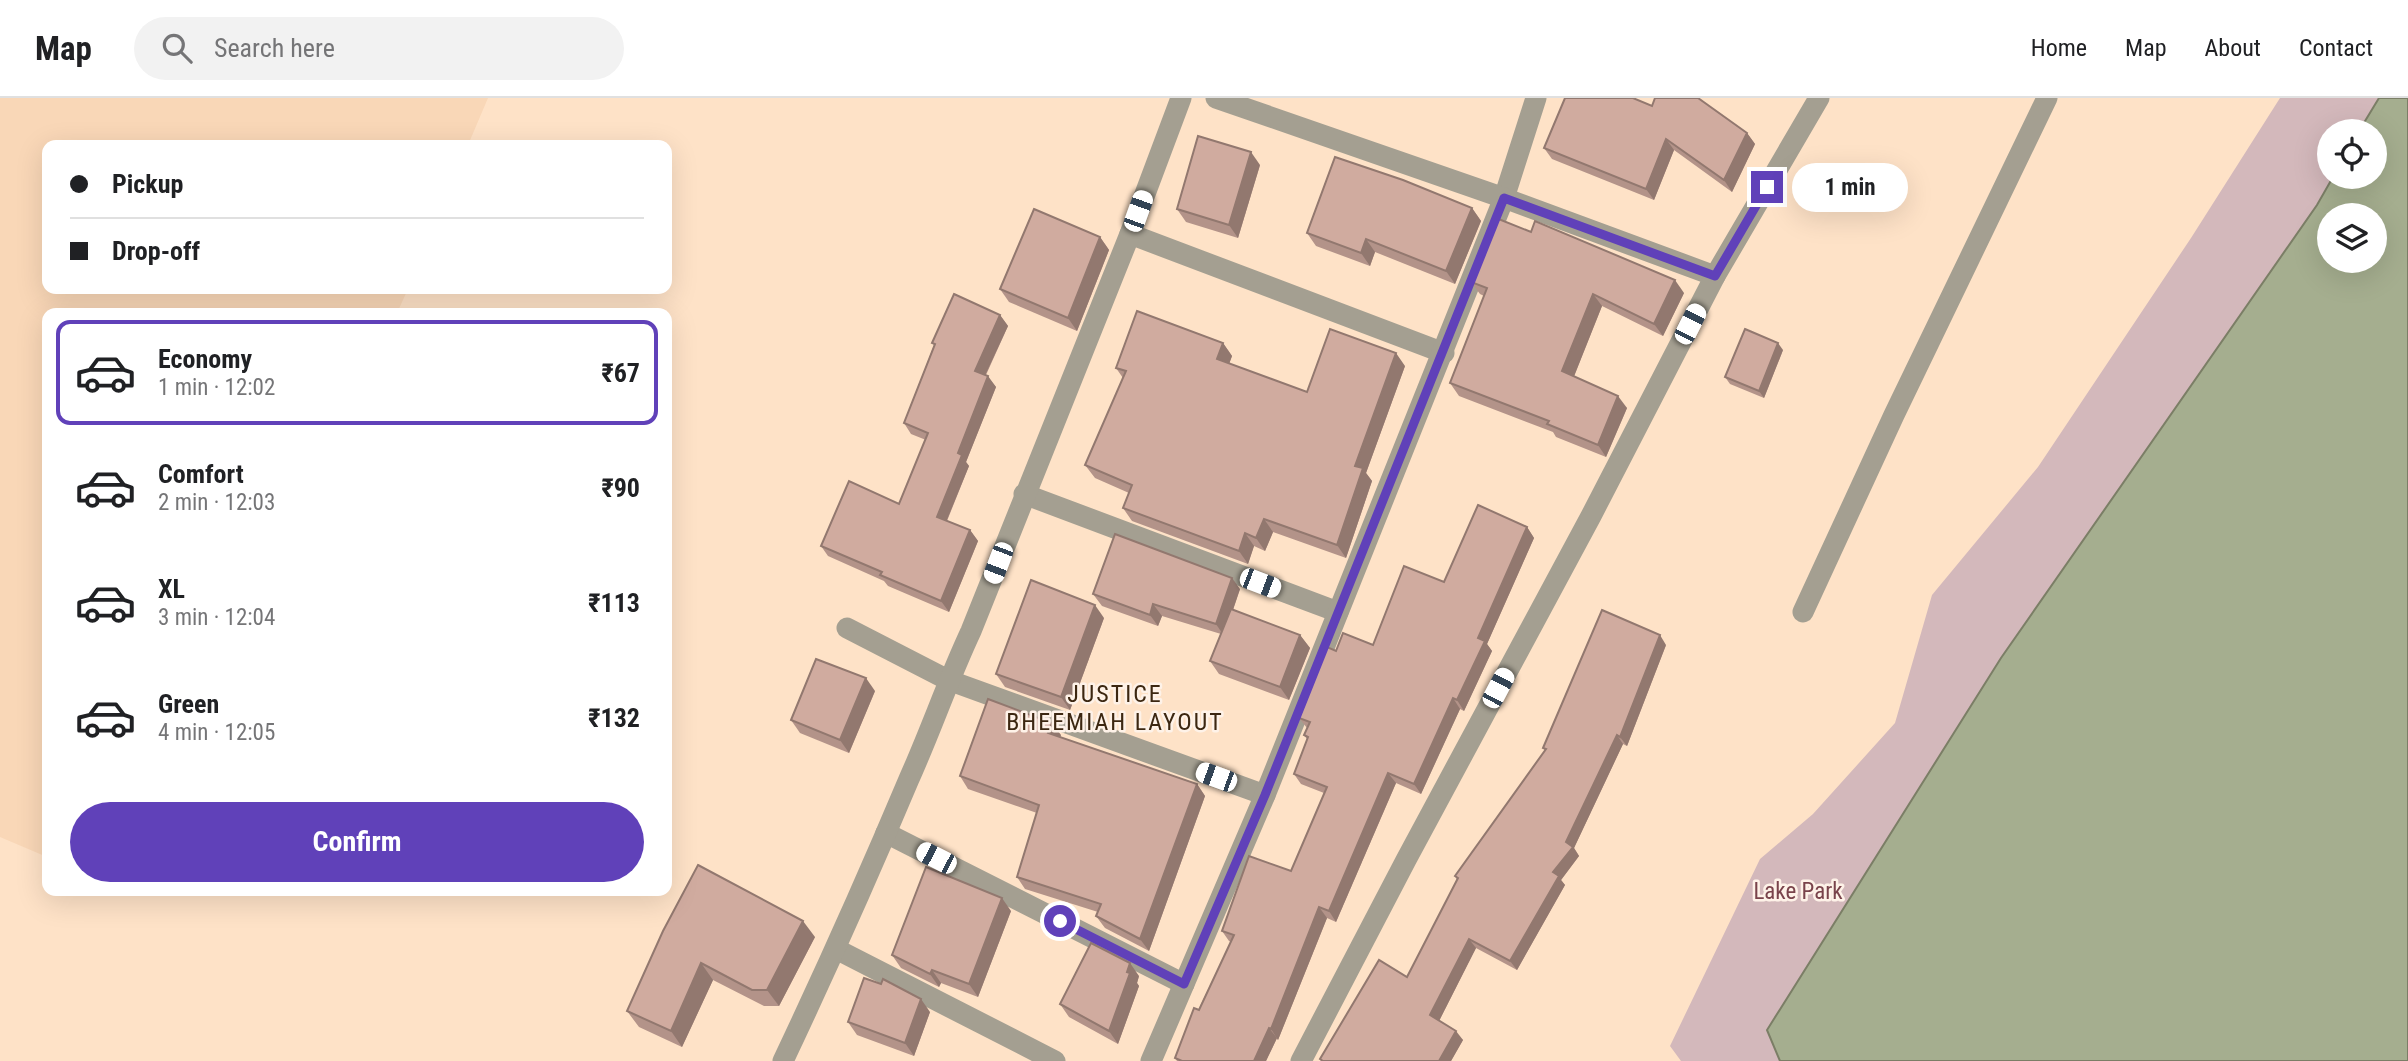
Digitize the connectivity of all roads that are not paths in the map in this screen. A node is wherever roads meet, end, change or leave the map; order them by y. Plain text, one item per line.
1 (1181, 98) edge
2 (1216, 98) edge
3 (1536, 98) edge
4 (1818, 98) edge
5 (2047, 98) edge
6 (1504, 198) junction
7 (1130, 234) junction
8 (1715, 276) junction
9 (1444, 353) junction
10 (1024, 494) junction
11 (1338, 612) junction
12 (1803, 612) dead end
13 (847, 628) dead end
14 (948, 680) junction
15 (1265, 795) junction
16 (886, 833) junction
17 (836, 949) junction
18 (1184, 984) junction
19 (783, 1061) edge
20 (1055, 1061) edge
21 (1151, 1061) edge
22 (1301, 1061) edge

1 - 7 street
2 - 6 street
3 - 6 street
4 - 8 street
5 - 12 street
6 - 8 street
6 - 9 street
7 - 9 street
7 - 10 street
8 - 22 street
9 - 11 street
10 - 11 street
10 - 14 street
11 - 15 street
13 - 14 street
14 - 15 street
14 - 16 street
15 - 18 street
16 - 17 street
16 - 18 street
17 - 19 street
17 - 20 street
18 - 21 street

